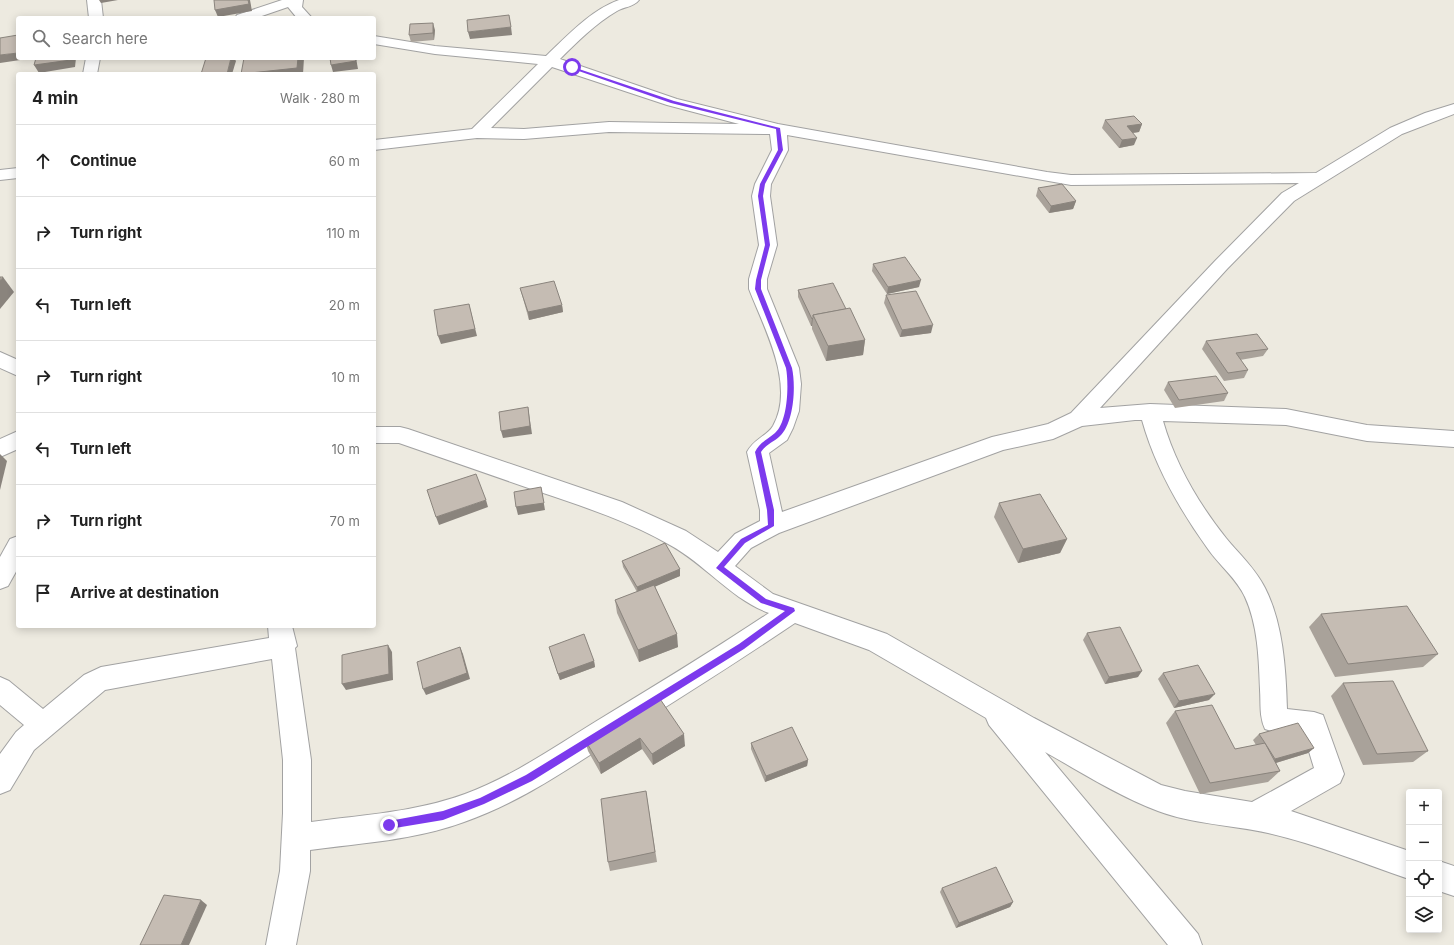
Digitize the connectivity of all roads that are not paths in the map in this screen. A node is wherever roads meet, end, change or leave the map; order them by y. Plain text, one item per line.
1 (94, 0) edge
2 (295, 0) edge
3 (632, 0) edge
4 (96, 16) edge
5 (248, 16) edge
6 (303, 16) edge
7 (376, 40) edge
8 (93, 60) edge
9 (550, 61) junction
10 (90, 72) edge
11 (1454, 109) edge
12 (778, 128) junction
13 (477, 134) junction
14 (376, 145) edge
15 (16, 173) edge
16 (0, 175) edge
17 (1319, 178) junction
18 (0, 359) edge
19 (16, 368) edge
20 (1150, 412) junction
21 (1078, 419) junction
22 (376, 435) edge
23 (1454, 439) edge
24 (16, 440) edge
25 (0, 449) edge
26 (771, 526) junction
27 (16, 550) edge
28 (719, 568) junction
29 (0, 579) edge
30 (792, 611) junction
31 (282, 636) edge
32 (0, 689) edge
33 (991, 708) junction
34 (43, 725) junction
35 (0, 782) edge
36 (1252, 817) junction
37 (296, 838) junction
38 (1406, 864) edge
39 (1442, 877) edge
40 (1454, 881) edge
41 (281, 945) edge
42 (1187, 945) edge

1 - 4 street
2 - 5 street
2 - 6 street
3 - 9 street
7 - 9 street
8 - 10 street
9 - 12 street
9 - 13 street
11 - 17 street
12 - 13 street
12 - 17 street
12 - 26 street
13 - 14 street
15 - 16 street
17 - 21 street
18 - 19 street
20 - 21 street
20 - 23 street
20 - 36 street
21 - 26 street
22 - 28 street
24 - 25 street
26 - 28 street
27 - 29 street
28 - 30 street
30 - 33 street
30 - 37 street
31 - 34 street
31 - 37 street
32 - 34 street
33 - 36 street
33 - 42 street
34 - 35 street
36 - 38 street
37 - 41 street
39 - 40 street

